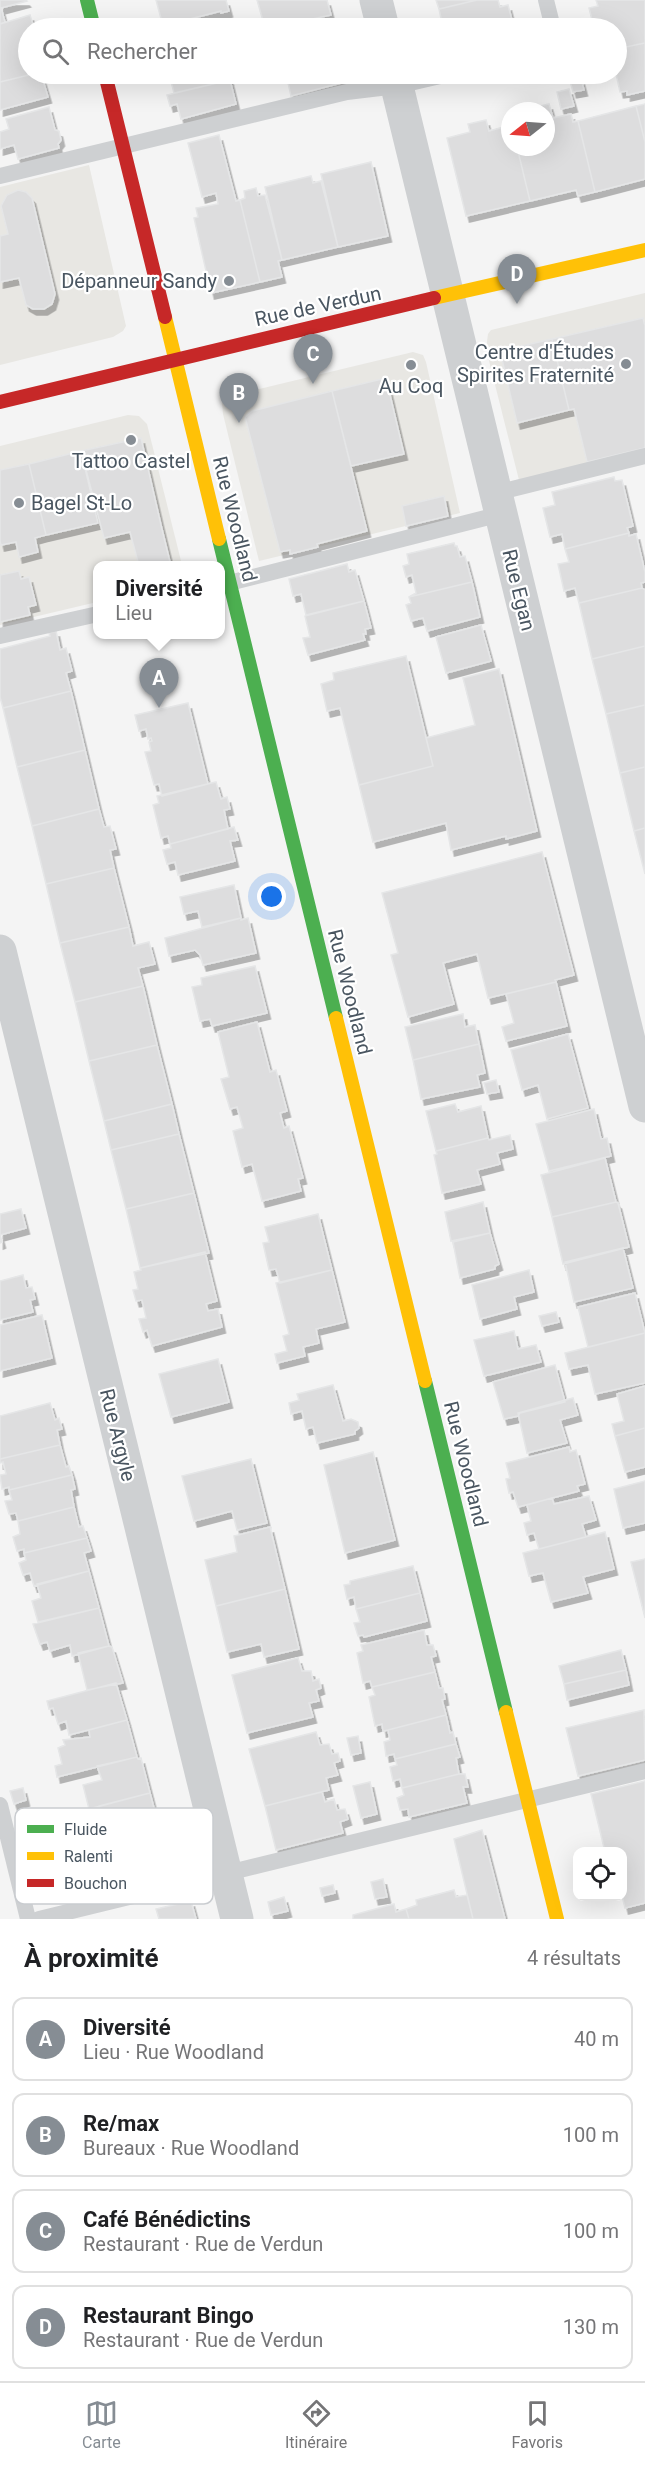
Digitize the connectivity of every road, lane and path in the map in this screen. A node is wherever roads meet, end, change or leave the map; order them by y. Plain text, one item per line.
1 (87, 0) edge
2 (376, 0) edge
3 (546, 0) edge
4 (92, 18) edge
5 (380, 18) edge
6 (550, 18) edge
7 (108, 84) edge
8 (379, 84) edge
9 (396, 84) edge
10 (123, 146) junction
11 (0, 176) edge
12 (645, 250) edge
13 (448, 297) junction
14 (175, 360) junction
15 (0, 402) edge
16 (645, 456) edge
17 (498, 504) junction
18 (220, 561) edge
19 (225, 584) edge
20 (93, 615) edge
21 (0, 636) edge
22 (0, 951) edge
23 (645, 1106) edge
24 (645, 1771) edge
25 (528, 1801) junction
26 (0, 1805) edge
27 (210, 1808) edge
28 (213, 1822) edge
29 (15, 1866) edge
30 (226, 1875) junction
31 (213, 1878) edge
32 (24, 1904) edge
33 (103, 1904) edge
34 (28, 1919) edge
35 (39, 1919) edge
36 (237, 1919) edge
37 (557, 1919) edge

1 - 4 street
2 - 5 street
3 - 6 lane
7 - 10 street, Rue Woodland
8 - 10 lane
9 - 13 street, Rue Egan
10 - 11 lane
10 - 14 street, Rue Woodland
12 - 13 street, Rue de Verdun
13 - 14 street, Rue de Verdun
13 - 17 street, Rue Egan
14 - 15 street, Rue de Verdun
14 - 18 street, Rue Woodland
16 - 17 lane
17 - 19 lane
17 - 23 street, Rue Egan
19 - 25 street, Rue Woodland
20 - 21 lane
22 - 27 street, Rue Argyle
24 - 25 lane
25 - 30 lane
25 - 37 street, Rue Woodland
26 - 29 lane
28 - 30 street, Rue Argyle
30 - 31 lane
30 - 36 street, Rue Argyle
32 - 34 lane
33 - 35 lane

